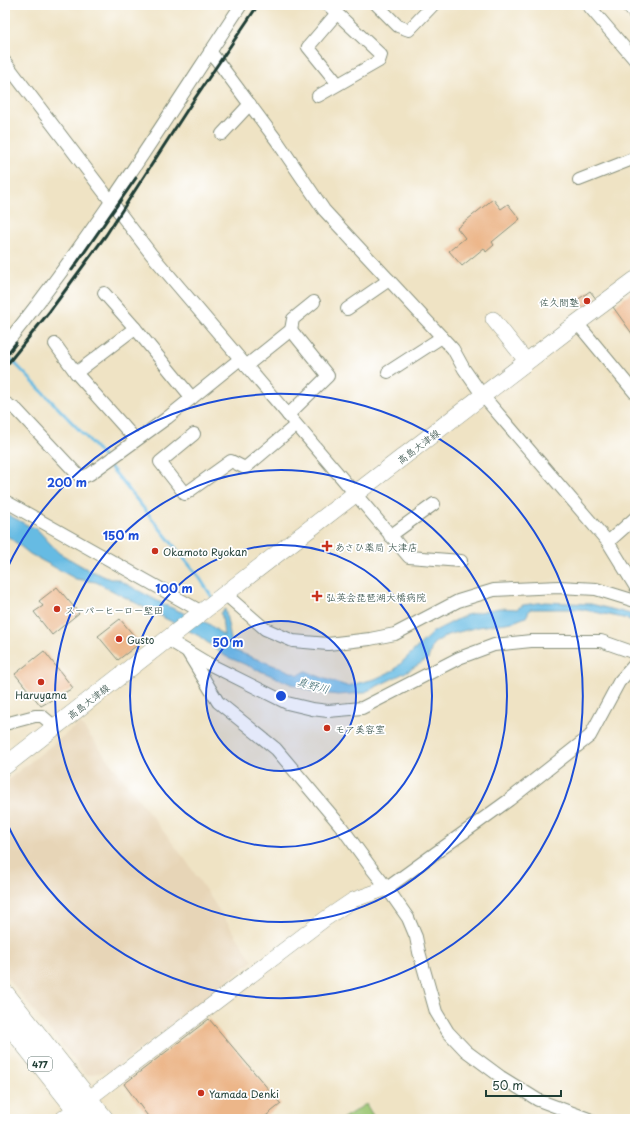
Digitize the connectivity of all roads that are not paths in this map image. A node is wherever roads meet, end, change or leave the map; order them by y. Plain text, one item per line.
1 (241, 5) edge
2 (328, 5) edge
3 (377, 5) edge
4 (433, 5) edge
5 (588, 5) edge
6 (627, 5) edge
7 (337, 13) junction
8 (635, 14) edge
9 (210, 52) junction
10 (635, 60) edge
11 (5, 62) edge
12 (338, 84) junction
13 (318, 96) dead end
14 (250, 104) junction
15 (222, 134) dead end
16 (635, 158) edge
17 (579, 180) dead end
18 (112, 202) junction
19 (389, 280) junction
20 (635, 280) edge
21 (104, 293) dead end
22 (314, 302) dead end
23 (347, 309) dead end
24 (493, 319) dead end
25 (577, 323) junction
26 (135, 328) junction
27 (291, 330) junction
28 (442, 336) junction
29 (55, 344) dead end
30 (5, 345) edge
31 (527, 362) junction
32 (243, 363) junction
33 (388, 372) dead end
34 (76, 373) junction
35 (635, 393) edge
36 (482, 396) junction
37 (192, 398) junction
38 (5, 403) edge
39 (288, 415) junction
40 (296, 425) junction
41 (194, 434) dead end
42 (136, 440) junction
43 (354, 494) junction
44 (5, 501) edge
45 (434, 504) dead end
46 (635, 518) edge
47 (390, 536) junction
48 (608, 542) junction
49 (461, 561) dead end
50 (633, 578) edge
51 (224, 594) junction
52 (635, 602) edge
53 (202, 612) junction
54 (169, 638) junction
55 (187, 651) junction
56 (635, 653) edge
57 (635, 664) edge
58 (5, 724) edge
59 (55, 727) junction
60 (5, 766) edge
61 (387, 888) junction
62 (5, 994) edge
63 (5, 1020) edge
64 (78, 1111) edge
65 (104, 1119) edge
66 (588, 1119) edge

1 - 9 street
2 - 7 street
3 - 4 street
5 - 10 street
6 - 8 street
7 - 12 street
7 - 12 street
9 - 14 street
9 - 18 street
11 - 18 street
12 - 13 street
14 - 15 street
14 - 19 street
16 - 17 street
18 - 30 street
18 - 32 street
19 - 23 street
19 - 28 street
20 - 25 main road, 高島大津線
21 - 26 street
22 - 27 street
24 - 31 street
25 - 31 main road, 高島大津線
25 - 35 street
26 - 34 street
26 - 37 street
27 - 32 street
27 - 39 street
28 - 33 street
28 - 36 street
29 - 34 street
31 - 36 main road, 高島大津線
32 - 37 street
32 - 39 street
34 - 42 street
36 - 43 main road, 高島大津線
36 - 48 street
37 - 42 street
38 - 42 street
39 - 40 street
40 - 41 street
40 - 43 street
43 - 47 street
43 - 51 main road, 高島大津線
44 - 53 street
45 - 47 street
46 - 48 street
47 - 49 street
48 - 50 street
51 - 52 street
51 - 53 main road, 高島大津線
53 - 54 main road, 高島大津線
54 - 55 street
54 - 59 main road, 高島大津線
55 - 56 street
55 - 61 street
57 - 61 street
58 - 59 street
59 - 60 main road, 高島大津線
61 - 64 street
61 - 66 street
62 - 64 highway, 477
63 - 64 highway, 477
64 - 65 highway, 477

